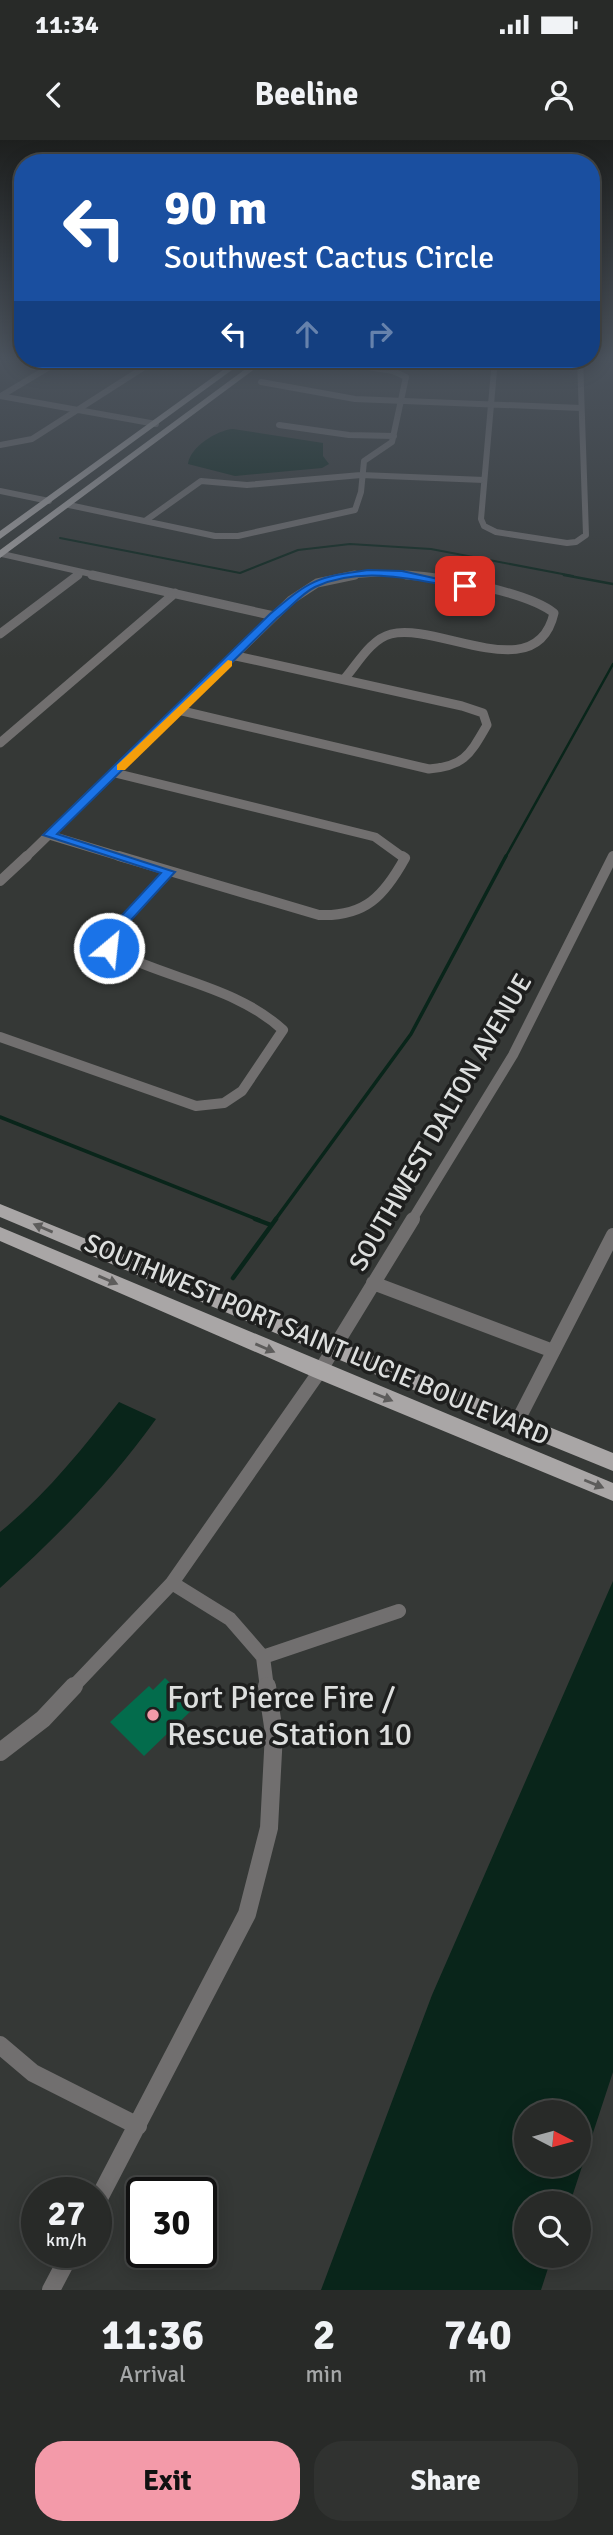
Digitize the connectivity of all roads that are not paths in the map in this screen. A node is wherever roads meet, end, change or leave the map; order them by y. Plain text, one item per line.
1 (110, 457) edge
2 (133, 457) edge
3 (370, 457) edge
4 (487, 457) edge
5 (583, 457) edge
6 (361, 475) junction
7 (484, 480) junction
8 (0, 491) edge
9 (50, 501) junction
10 (69, 505) junction
11 (33, 513) junction
12 (145, 521) junction
13 (0, 536) edge
14 (0, 551) edge
15 (81, 572) junction
16 (175, 593) junction
17 (274, 616) junction
18 (0, 635) edge
19 (236, 656) junction
20 (345, 678) junction
21 (178, 710) junction
22 (0, 743) edge
23 (116, 773) junction
24 (49, 835) junction
25 (612, 862) edge
26 (169, 872) junction
27 (0, 881) edge
28 (0, 1037) edge
29 (0, 1210) edge
30 (0, 1234) edge
31 (613, 1235) edge
32 (373, 1283) junction
33 (332, 1349) junction
34 (554, 1351) junction
35 (320, 1371) junction
36 (517, 1422) junction
37 (613, 1462) edge
38 (613, 1492) edge
39 (172, 1583) junction
40 (399, 1611) dead end
41 (263, 1657) junction
42 (0, 1752) edge
43 (0, 2045) edge
44 (138, 2126) junction
45 (111, 2177) edge
46 (63, 2268) edge
47 (51, 2290) edge

1 - 9 main road
2 - 10 main road
3 - 6 street
4 - 7 street
5 - 7 street
6 - 7 street
6 - 12 street
6 - 12 street
8 - 9 street
9 - 11 main road
10 - 12 street
10 - 14 main road
11 - 13 main road
11 - 14 main road
14 - 15 street
15 - 16 street
15 - 18 street
16 - 17 street
16 - 22 street
17 - 19 street
17 - 20 street
19 - 20 street
19 - 21 street
20 - 21 street
21 - 23 street
23 - 24 street
23 - 26 street
24 - 26 street
24 - 27 street
25 - 32 street, SOUTHWEST DALTON AVENUE
26 - 28 street
33 -> 29 main road, SOUTHWEST PORT SAINT LUCIE BOULEVARD
30 -> 35 main road, SOUTHWEST PORT SAINT LUCIE BOULEVARD
31 - 34 street
32 - 33 street, SOUTHWEST DALTON AVENUE
32 - 34 street
33 - 35 street, SOUTHWEST DALTON AVENUE
33 - 36 main road, SOUTHWEST PORT SAINT LUCIE BOULEVARD
34 - 36 street
35 -> 38 main road, SOUTHWEST PORT SAINT LUCIE BOULEVARD
35 - 39 street, SOUTHWEST DALTON AVENUE
36 - 37 main road, SOUTHWEST PORT SAINT LUCIE BOULEVARD
39 - 41 street
39 - 42 street, SOUTHWEST DALTON AVENUE
40 - 41 street
41 - 44 street
43 - 44 street
44 - 45 street
46 - 47 street

